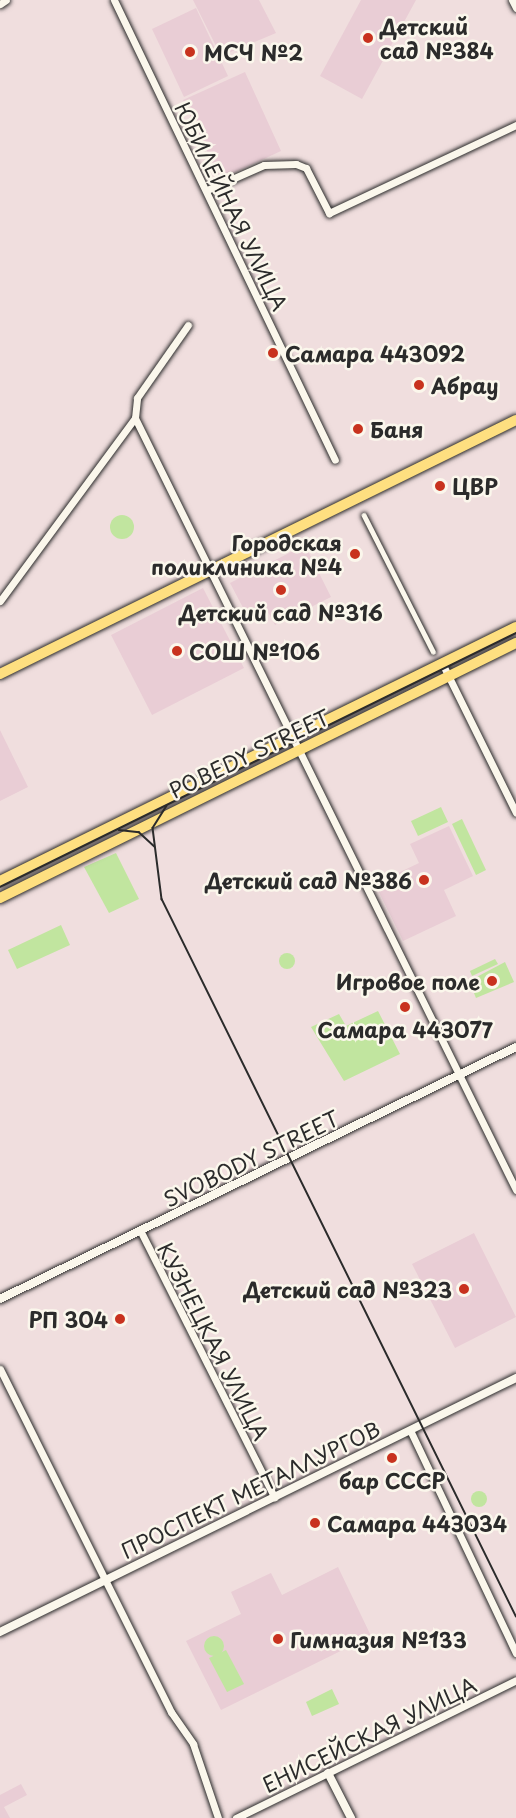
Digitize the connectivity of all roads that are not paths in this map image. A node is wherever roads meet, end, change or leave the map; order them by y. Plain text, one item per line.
1 (6, 0) edge
2 (114, 0) edge
3 (512, 0) edge
4 (0, 4) edge
5 (516, 8) edge
6 (516, 125) edge
7 (207, 190) junction
8 (188, 325) dead end
9 (135, 418) junction
10 (516, 419) edge
11 (335, 460) dead end
12 (364, 515) dead end
13 (210, 571) junction
14 (0, 601) edge
15 (516, 627) edge
16 (516, 643) edge
17 (433, 651) dead end
18 (442, 663) junction
19 (0, 675) edge
20 (449, 676) junction
21 (293, 738) junction
22 (299, 750) junction
23 (516, 813) edge
24 (0, 881) edge
25 (0, 898) edge
26 (516, 1047) edge
27 (459, 1075) junction
28 (516, 1190) edge
29 (141, 1232) junction
30 (0, 1299) edge
31 (0, 1369) edge
32 (516, 1378) edge
33 (410, 1430) junction
34 (274, 1497) junction
35 (104, 1581) junction
36 (0, 1632) edge
37 (516, 1653) edge
38 (516, 1680) edge
39 (328, 1773) junction
40 (218, 1818) edge
41 (236, 1818) edge
42 (351, 1818) edge

1 - 4 street
2 - 7 street, ЮБИЛЕЙНАЯ УЛИЦА
3 - 5 street
6 - 7 street
7 - 11 street, ЮБИЛЕЙНАЯ УЛИЦА
8 - 9 street
9 - 13 street
9 - 14 street
10 - 13 main road
12 - 17 street
13 - 19 main road
13 - 21 street
15 - 18 main road, POBEDY STREET
16 - 20 main road, POBEDY STREET
18 - 20 street
18 - 21 main road, POBEDY STREET
20 - 22 main road, POBEDY STREET
20 - 23 street
21 - 22 street
21 - 24 main road, POBEDY STREET
22 - 25 main road, POBEDY STREET
22 - 27 street
26 - 27 street, SVOBODY STREET
27 - 28 street
27 - 29 street, SVOBODY STREET
29 - 30 street, SVOBODY STREET
29 - 34 street, КУЗНЕЦКАЯ УЛИЦА
31 - 35 street
32 - 33 street, ПРОСПЕКТ МЕТАЛЛУРГОВ
33 - 34 street, ПРОСПЕКТ МЕТАЛЛУРГОВ
33 - 37 street
34 - 35 street, ПРОСПЕКТ МЕТАЛЛУРГОВ
35 - 36 street, ПРОСПЕКТ МЕТАЛЛУРГОВ
35 - 40 street
38 - 39 street, ЕНИСЕЙСКАЯ УЛИЦА
39 - 41 street, ЕНИСЕЙСКАЯ УЛИЦА
39 - 42 street

